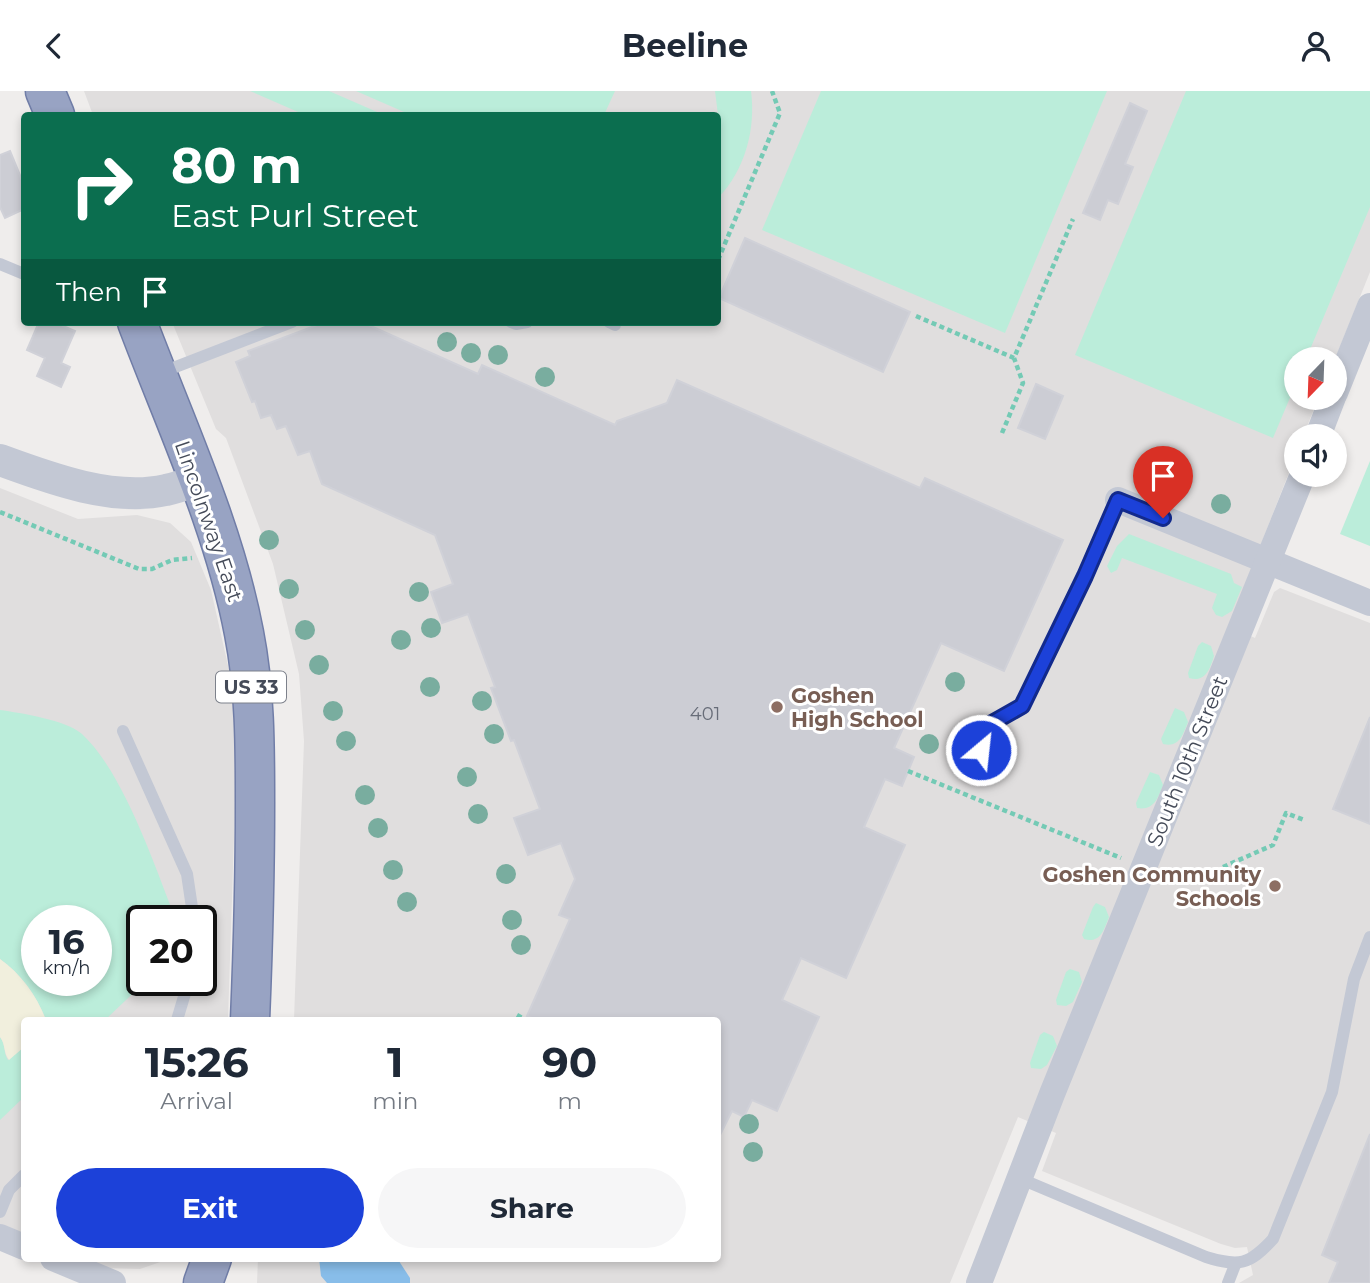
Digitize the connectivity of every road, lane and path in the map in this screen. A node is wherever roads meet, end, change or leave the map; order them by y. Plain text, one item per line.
1 (45, 91) edge
2 (772, 91) edge
3 (54, 112) edge
4 (1073, 219) dead end
5 (721, 253) edge
6 (0, 264) edge
7 (21, 273) edge
8 (916, 316) dead end
9 (1368, 317) edge
10 (139, 326) edge
11 (282, 326) edge
12 (1014, 358) junction
13 (1348, 363) edge
14 (157, 375) junction
15 (1003, 432) dead end
16 (0, 460) edge
17 (197, 480) junction
18 (1298, 487) edge
19 (1118, 500) joint
20 (0, 512) edge
21 (192, 558) dead end
22 (1268, 561) junction
23 (1370, 603) edge
24 (123, 731) dead end
25 (988, 768) dead end
26 (908, 771) dead end
27 (1304, 820) dead end
28 (1144, 867) junction
29 (1223, 867) dead end
30 (192, 905) edge
31 (1370, 937) edge
32 (184, 996) edge
33 (517, 1015) dead end
34 (178, 1017) edge
35 (250, 1017) edge
36 (521, 1017) edge
37 (21, 1178) edge
38 (1021, 1179) junction
39 (0, 1212) edge
40 (0, 1237) edge
41 (21, 1246) edge
42 (63, 1262) edge
43 (211, 1262) edge
44 (1235, 1265) junction
45 (113, 1283) edge
46 (203, 1283) edge
47 (979, 1283) edge
48 (1228, 1283) edge

1 - 3 highway
2 - 5 path
4 - 12 path
6 - 7 lane
8 - 12 path
9 - 13 street
10 - 14 highway, Lincolnway East / US 33
11 - 14 lane
12 - 15 path
14 - 17 highway, Lincolnway East / US 33
16 - 17 street
17 - 35 highway, Lincolnway East / US 33
18 - 22 street, South 10th Street
19 - 22 street
19 - 25 lane
20 - 21 path
22 - 23 street
22 - 28 street, South 10th Street
24 - 30 lane
26 - 28 path
27 - 29 path
28 - 38 street, South 10th Street
31 - 44 lane
32 - 34 lane
33 - 36 path
37 - 39 lane
38 - 44 lane
38 - 47 street, South 10th Street
40 - 41 street
42 - 45 street
43 - 46 highway
44 - 48 lane

